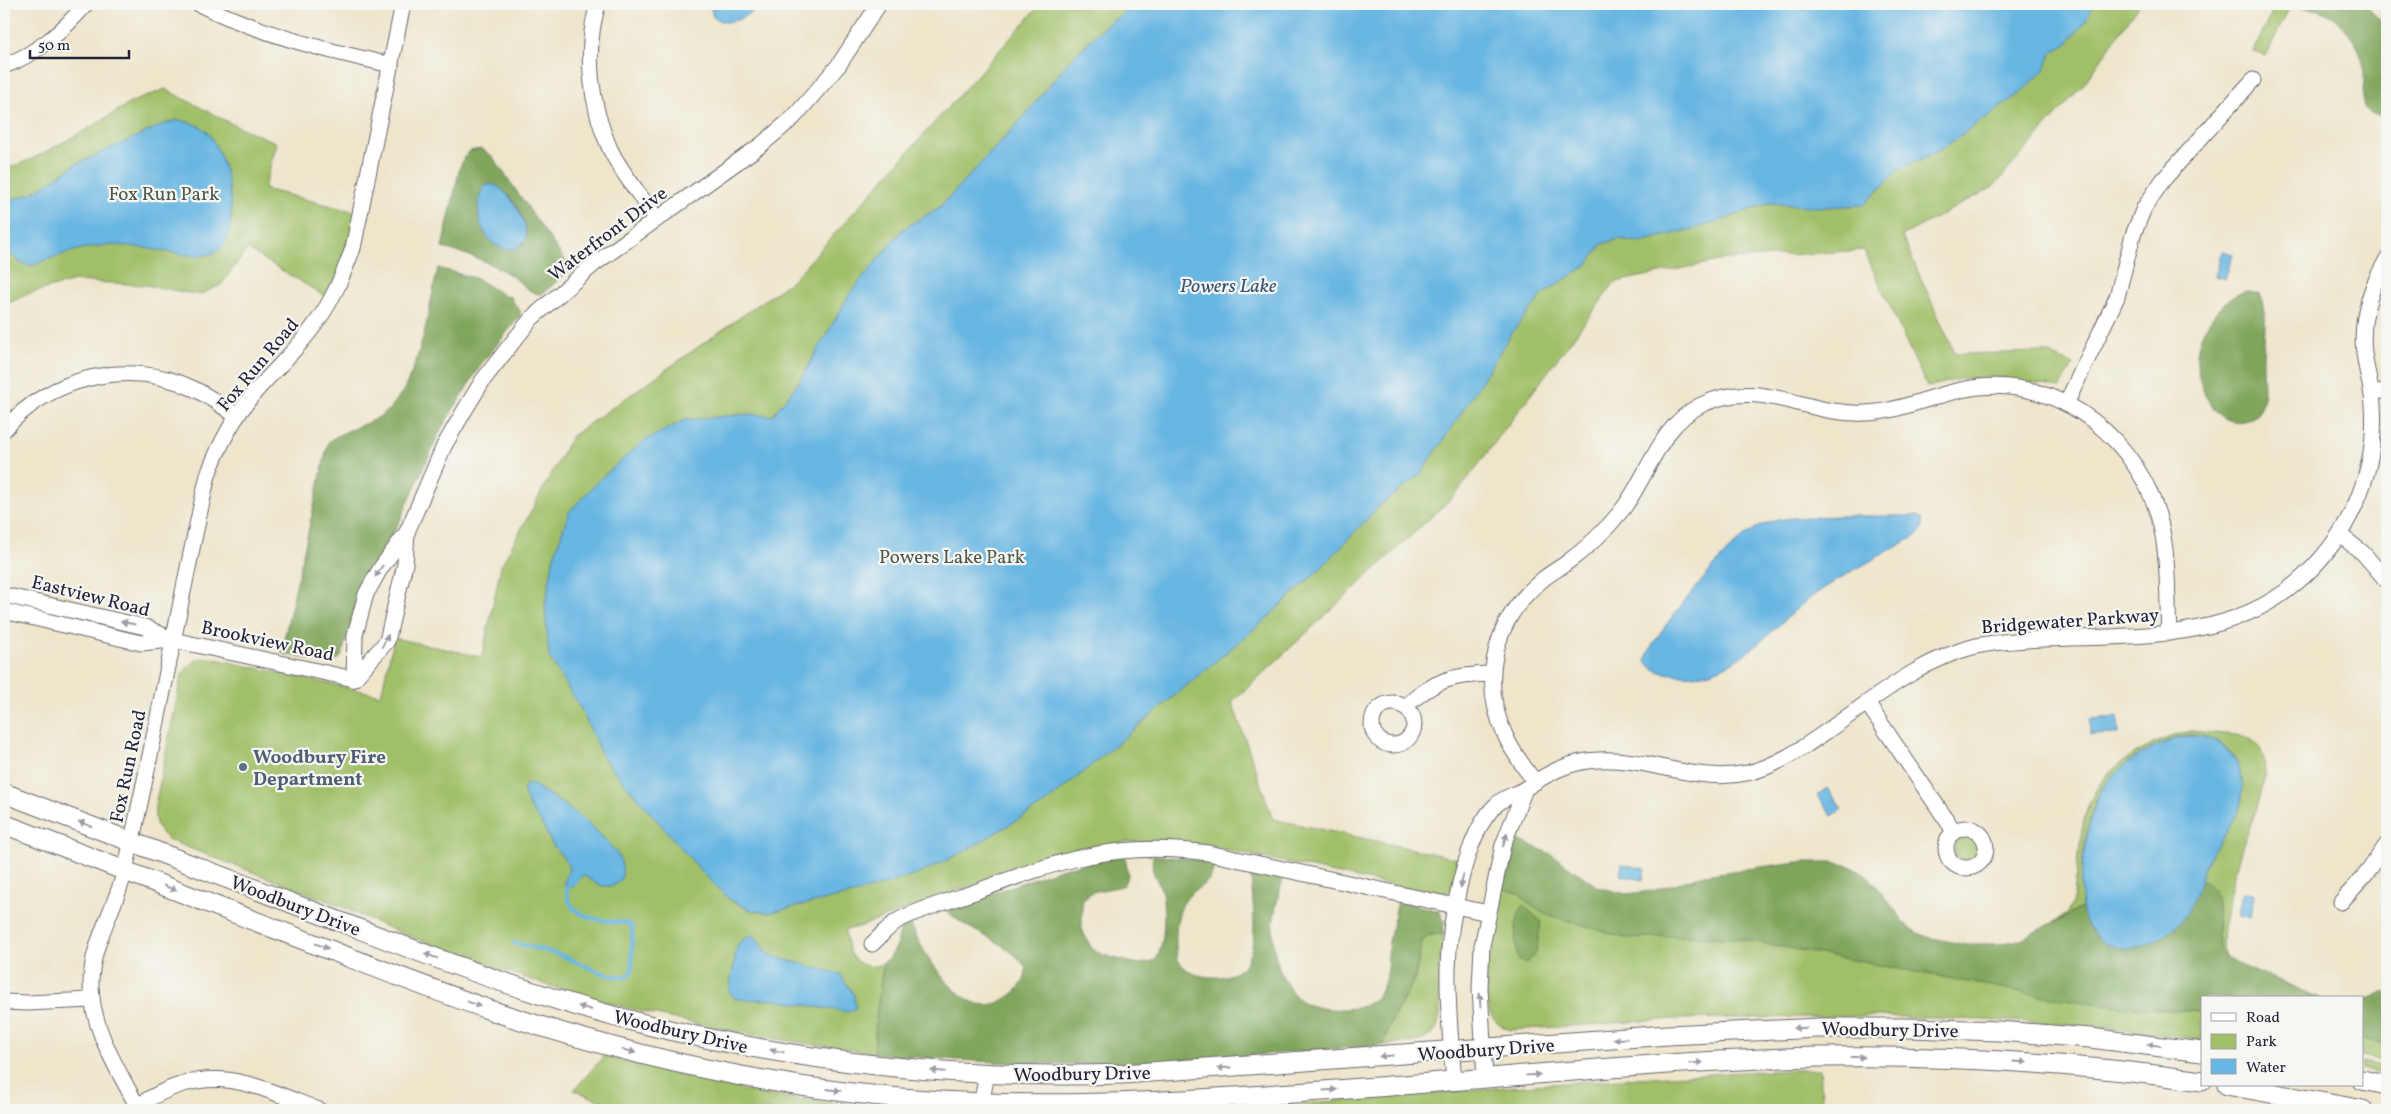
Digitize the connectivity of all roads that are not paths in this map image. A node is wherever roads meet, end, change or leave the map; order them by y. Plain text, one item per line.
1 (86, 4) edge
2 (199, 4) edge
3 (403, 4) edge
4 (598, 4) edge
5 (880, 4) edge
6 (390, 65) junction
7 (4, 66) edge
8 (2253, 80) dead end
9 (657, 219) junction
10 (2387, 260) edge
11 (2387, 390) edge
12 (2372, 393) junction
13 (2066, 404) junction
14 (237, 416) junction
15 (4, 430) edge
16 (408, 532) junction
17 (2340, 535) junction
18 (2387, 581) edge
19 (4, 595) edge
20 (4, 611) edge
21 (2169, 633) junction
22 (174, 640) junction
23 (1491, 674) junction
24 (354, 679) junction
25 (1867, 703) junction
26 (1405, 707) dead end
27 (1530, 786) junction
28 (4, 793) edge
29 (4, 824) edge
30 (1954, 831) dead end
31 (131, 842) junction
32 (2387, 844) edge
33 (124, 871) junction
34 (2341, 902) dead end
35 (1456, 906) junction
36 (1488, 913) junction
37 (872, 944) dead end
38 (92, 1000) junction
39 (4, 1002) edge
40 (1483, 1049) junction
41 (1452, 1051) junction
42 (2201, 1052) edge
43 (987, 1074) junction
44 (1485, 1079) junction
45 (2364, 1080) edge
46 (1454, 1081) junction
47 (2201, 1081) edge
48 (2387, 1085) edge
49 (2233, 1086) edge
50 (980, 1107) edge
51 (138, 1108) edge
52 (319, 1110) edge
53 (2363, 1110) edge

1 - 7 street
2 - 6 street
3 - 6 street, Fox Run Road
4 - 9 street
5 - 9 street, Waterfront Drive
6 - 14 street, Fox Run Road
8 - 13 street
9 - 16 street, Waterfront Drive
10 - 12 street, Bridgewater Parkway
11 - 12 street
12 - 17 street, Bridgewater Parkway
13 - 21 street
13 - 23 street
14 - 15 street
14 - 22 street, Fox Run Road
24 -> 16 street, Waterfront Drive
16 -> 24 street, Waterfront Drive
17 - 18 street
17 - 21 street, Bridgewater Parkway
22 -> 19 street, Eastview Road
20 - 22 street, Eastview Road
21 - 25 street, Bridgewater Parkway
22 - 24 street, Brookview Road
22 - 31 street, Fox Run Road
23 - 26 street
23 - 27 street
25 - 27 street, Bridgewater Parkway
25 - 30 street
27 -> 35 street, Bridgewater Parkway
36 -> 27 street
31 -> 28 main road, Woodbury Drive
29 - 33 main road, Woodbury Drive
31 - 33 street, Fox Run Road
43 -> 31 main road, Woodbury Drive
32 - 34 street
33 - 38 street, Fox Run Road
33 -> 50 main road, Woodbury Drive
35 - 36 street
35 - 37 street
35 - 41 street, Bridgewater Parkway
40 -> 36 street
38 - 39 street
38 - 51 street, Fox Run Road
40 - 41 main road, Woodbury Drive
42 -> 40 main road, Woodbury Drive
40 - 44 street
41 -> 43 main road, Woodbury Drive
41 - 46 street, Bridgewater Parkway
43 - 50 street
44 - 46 main road, Woodbury Drive
44 -> 47 main road, Woodbury Drive
45 - 48 main road
50 -> 46 main road, Woodbury Drive
49 - 53 main road
51 - 52 street

